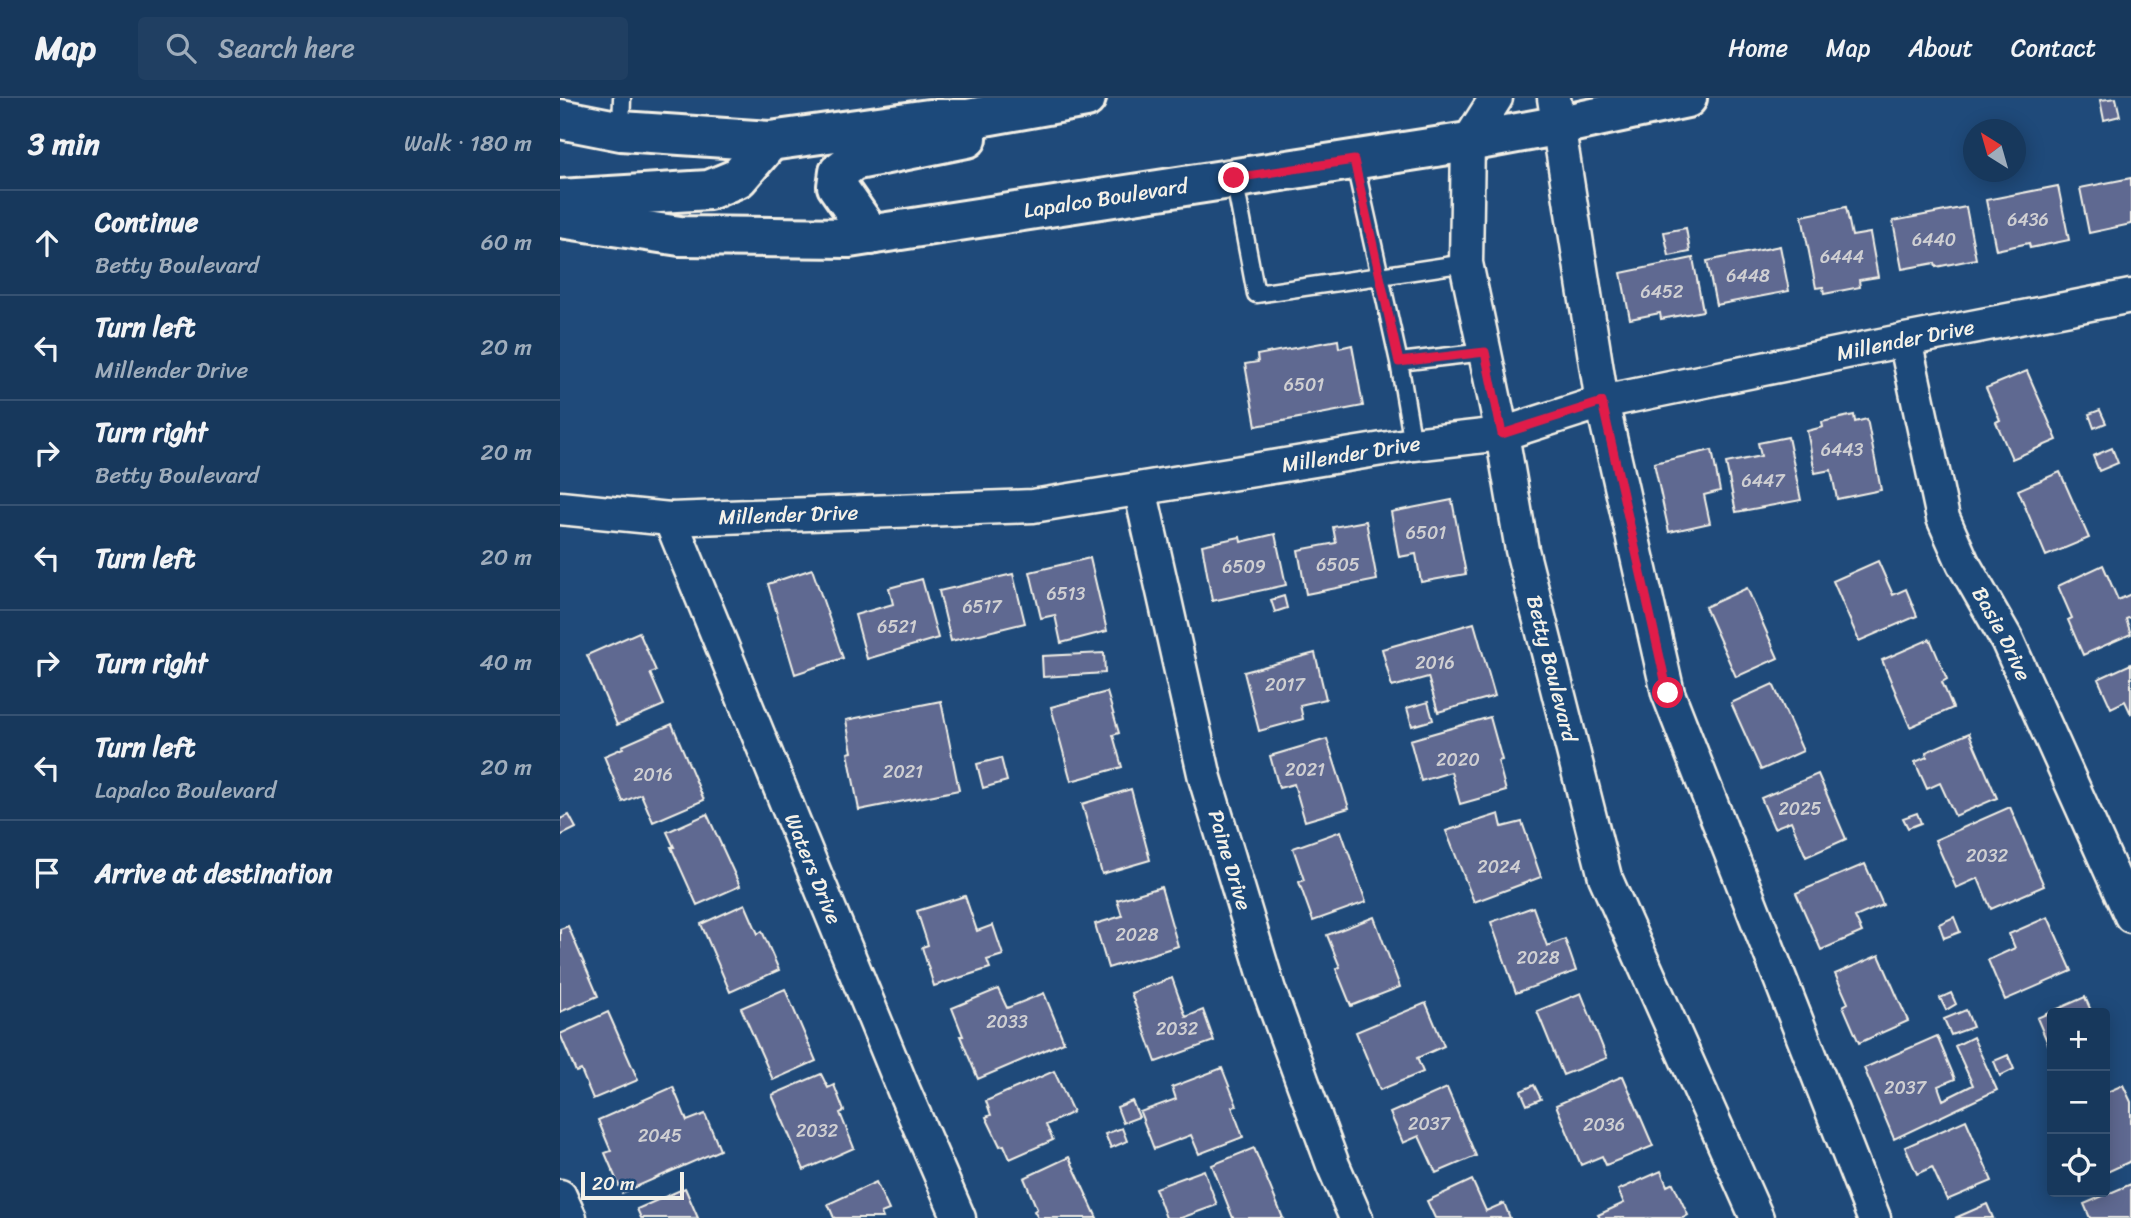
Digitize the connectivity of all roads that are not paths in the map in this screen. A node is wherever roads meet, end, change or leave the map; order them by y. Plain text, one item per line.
1 (1086, 98) edge
2 (1110, 98) edge
3 (1496, 98) edge
4 (1687, 98) edge
5 (964, 108) edge
6 (1555, 112) edge
7 (622, 115) edge
8 (560, 119) edge
9 (770, 141) junction
10 (1468, 142) junction
11 (1354, 160) junction
12 (1234, 178) junction
13 (560, 199) edge
14 (560, 218) edge
15 (871, 235) junction
16 (1466, 263) junction
17 (1380, 276) junction
18 (2131, 296) edge
19 (1905, 340) junction
20 (1485, 352) junction
21 (1399, 362) junction
22 (1602, 402) junction
23 (1502, 434) junction
24 (1413, 444) junction
25 (1140, 489) junction
26 (560, 508) edge
27 (670, 519) junction
28 (2131, 916) edge
29 (560, 1196) edge
30 (1868, 1216) edge
31 (570, 1218) edge
32 (959, 1218) edge
33 (1356, 1218) edge
34 (1757, 1218) edge

1 - 5 main road
2 - 15 main road
3 - 10 street
4 - 6 main road, Lapalco Boulevard
5 - 9 main road
6 - 10 main road, Lapalco Boulevard
6 - 22 street
7 - 8 main road
7 - 9 main road
9 - 13 main road
10 - 11 main road, Lapalco Boulevard
10 - 16 street, Betty Boulevard
11 - 12 main road, Lapalco Boulevard
11 - 17 lane
12 - 15 main road, Lapalco Boulevard
12 - 17 lane
14 - 15 main road, Lapalco Boulevard
16 - 17 lane
16 - 20 street, Betty Boulevard
17 - 21 lane
18 - 19 street, Millender Drive
19 - 22 street, Millender Drive
19 - 28 street, Basie Drive
20 - 21 lane
20 - 23 street, Betty Boulevard
21 - 24 lane
22 - 23 street, Millender Drive
22 - 30 street
23 - 24 street, Millender Drive
23 - 34 street, Betty Boulevard
24 - 25 street, Millender Drive
25 - 27 street, Millender Drive
25 - 33 street, Paine Drive
26 - 27 street, Millender Drive
27 - 32 street, Waters Drive
29 - 31 street

